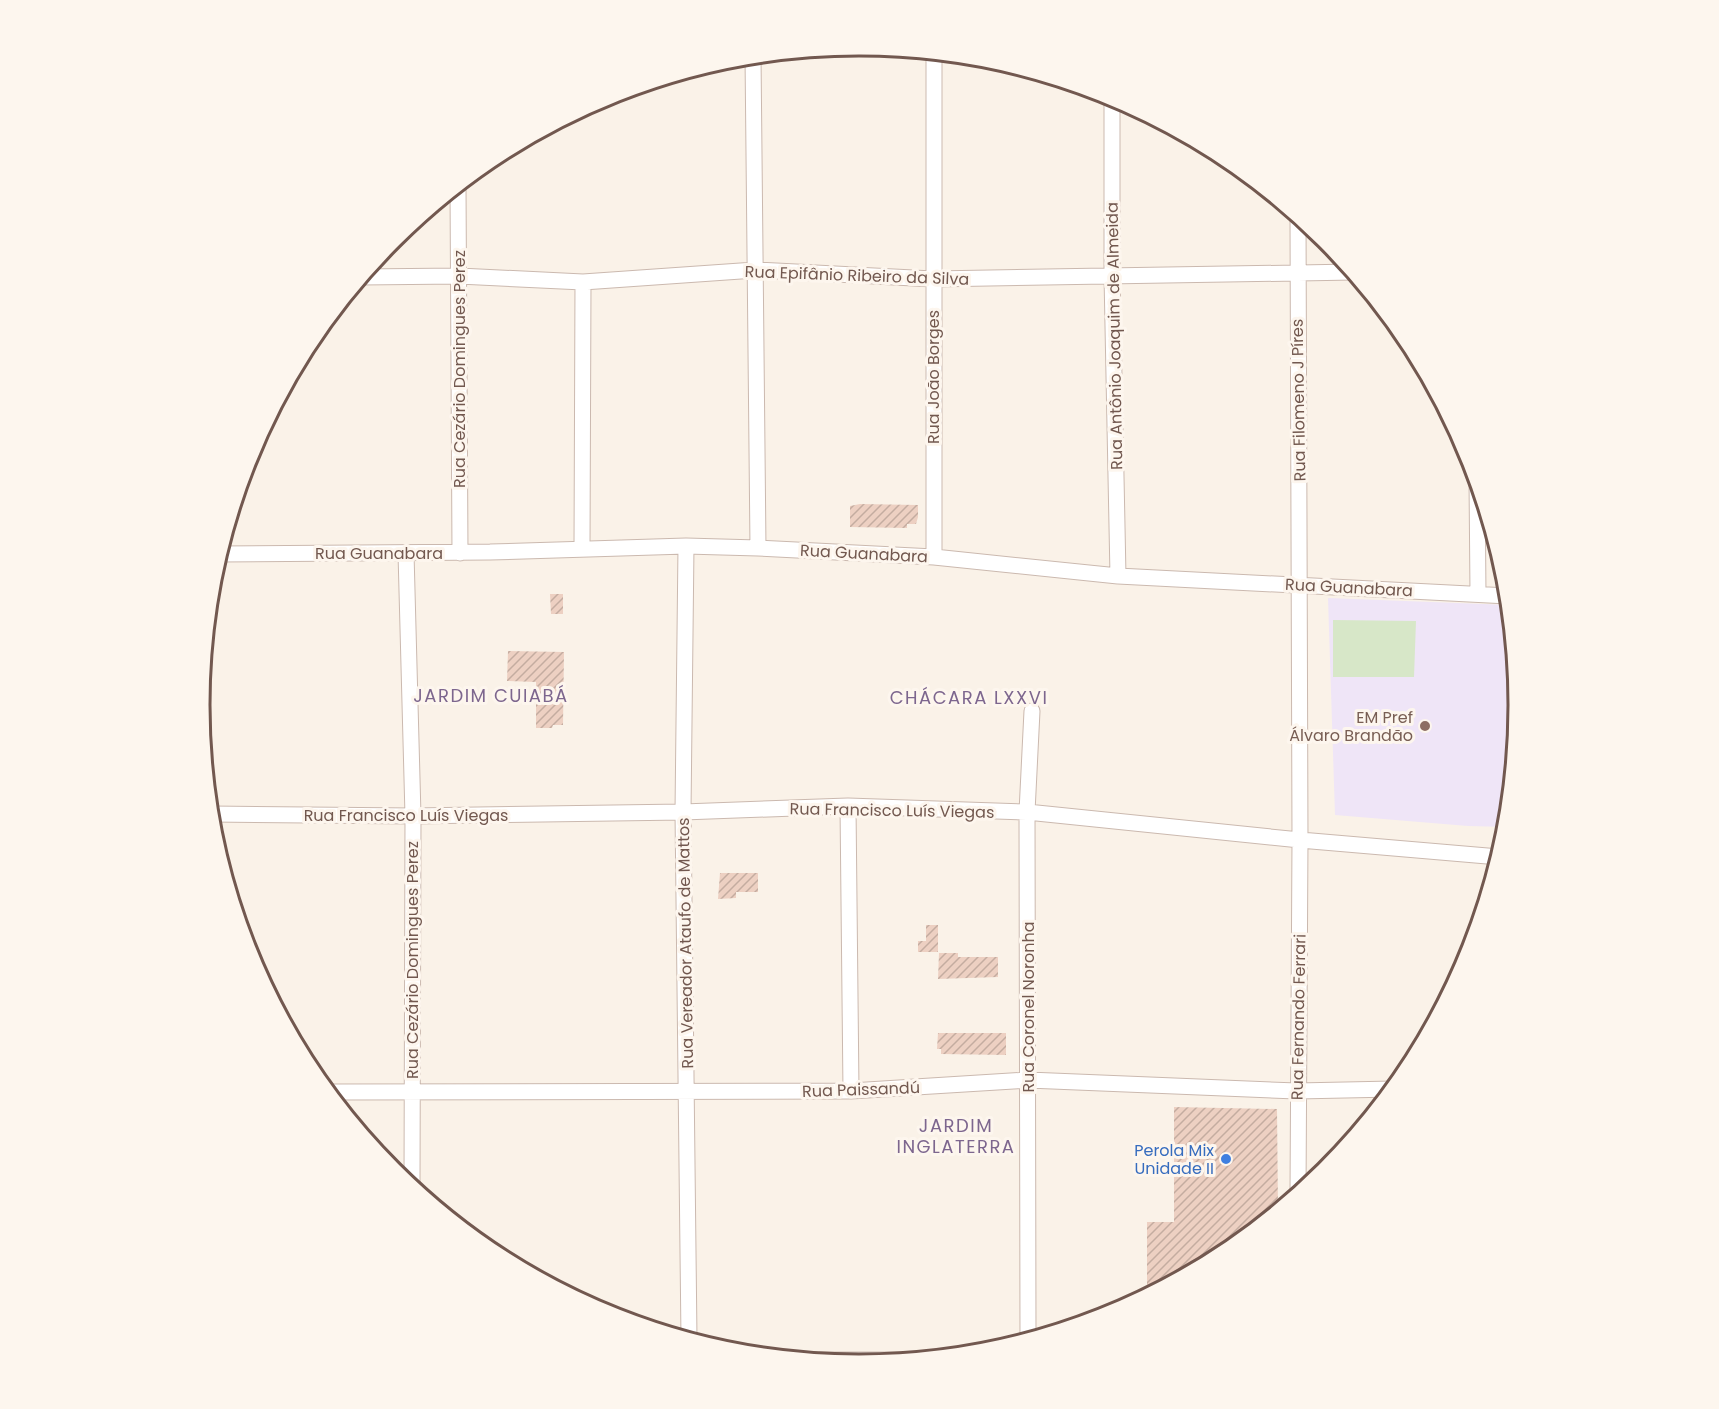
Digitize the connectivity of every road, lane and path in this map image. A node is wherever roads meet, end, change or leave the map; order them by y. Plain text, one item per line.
1 (934, 60) edge
2 (753, 65) edge
3 (1112, 107) edge
4 (458, 195) edge
5 (1298, 227) edge
6 (755, 270) junction
7 (1343, 272) edge
8 (1297, 273) junction
9 (459, 276) junction
10 (1112, 276) junction
11 (372, 277) edge
12 (933, 279) junction
13 (583, 282) junction
14 (1477, 507) edge
15 (686, 546) junction
16 (582, 548) junction
17 (758, 548) junction
18 (460, 552) junction
19 (406, 553) junction
20 (229, 554) edge
21 (934, 557) junction
22 (1118, 576) junction
23 (1300, 584) junction
24 (1478, 594) junction
25 (1499, 595) edge
26 (1032, 711) dead end
27 (848, 806) junction
28 (683, 812) junction
29 (1027, 812) junction
30 (220, 814) edge
31 (413, 816) junction
32 (1300, 840) junction
33 (1490, 856) edge
34 (1028, 1080) junction
35 (1382, 1089) edge
36 (1298, 1090) junction
37 (686, 1091) junction
38 (851, 1091) junction
39 (339, 1092) edge
40 (411, 1094) junction
41 (412, 1173) edge
42 (1298, 1182) edge
43 (689, 1330) edge
44 (1028, 1331) edge

1 - 12 street, Rua João Borges
2 - 6 street
3 - 10 street, Rua Antônio Joaquim de Almeida
4 - 9 street, Rua Cezário Domingues Perez
5 - 8 street, Rua Filomeno J Píres
6 - 12 street, Rua Epifânio Ribeiro da Silva
6 - 13 street, Rua Epifânio Ribeiro da Silva
6 - 17 street
7 - 8 street, Rua Epifânio Ribeiro da Silva
8 - 10 street, Rua Epifânio Ribeiro da Silva
8 - 23 street, Rua Filomeno J Píres
9 - 11 street, Rua Epifânio Ribeiro da Silva
9 - 13 street, Rua Epifânio Ribeiro da Silva
9 - 18 street, Rua Cezário Domingues Perez
10 - 12 street, Rua Epifânio Ribeiro da Silva
10 - 22 street, Rua Antônio Joaquim de Almeida
12 - 21 street, Rua João Borges
13 - 16 street
14 - 24 street
15 - 16 street, Rua Guanabara
15 - 17 street, Rua Guanabara
15 - 28 street, Rua Vereador Ataufo de Mattos
16 - 18 street, Rua Guanabara
17 - 21 street, Rua Guanabara
18 - 19 street, Rua Guanabara
19 - 20 street, Rua Guanabara
19 - 31 street, Rua Cezário Domingues Perez
21 - 22 street, Rua Guanabara
22 - 23 street, Rua Guanabara
23 - 24 street, Rua Guanabara
23 - 32 street, Rua Filomeno J Píres
24 - 25 street, Rua Guanabara
26 - 29 street, Rua Coronel Noronha
27 - 28 street, Rua Francisco Luís Viegas
27 - 29 street, Rua Francisco Luís Viegas
27 - 38 street
28 - 31 street, Rua Francisco Luís Viegas
28 - 37 street, Rua Vereador Ataufo de Mattos
29 - 32 street, Rua Francisco Luís Viegas
29 - 34 street, Rua Coronel Noronha
30 - 31 street, Rua Francisco Luís Viegas
31 - 40 street, Rua Cezário Domingues Perez
32 - 33 street, Rua Francisco Luís Viegas
32 - 36 street, Rua Fernando Ferrari
34 - 36 street, Rua Paissandú
34 - 38 street, Rua Paissandú
34 - 44 street, Rua Coronel Noronha
35 - 36 street, Rua Paissandú
36 - 42 street, Rua Fernando Ferrari
37 - 38 street, Rua Paissandú
37 - 40 street, Rua Paissandú
37 - 43 street, Rua Vereador Ataufo de Mattos
39 - 40 street, Rua Paissandú
40 - 41 street, Rua Cezário Domingues Perez

